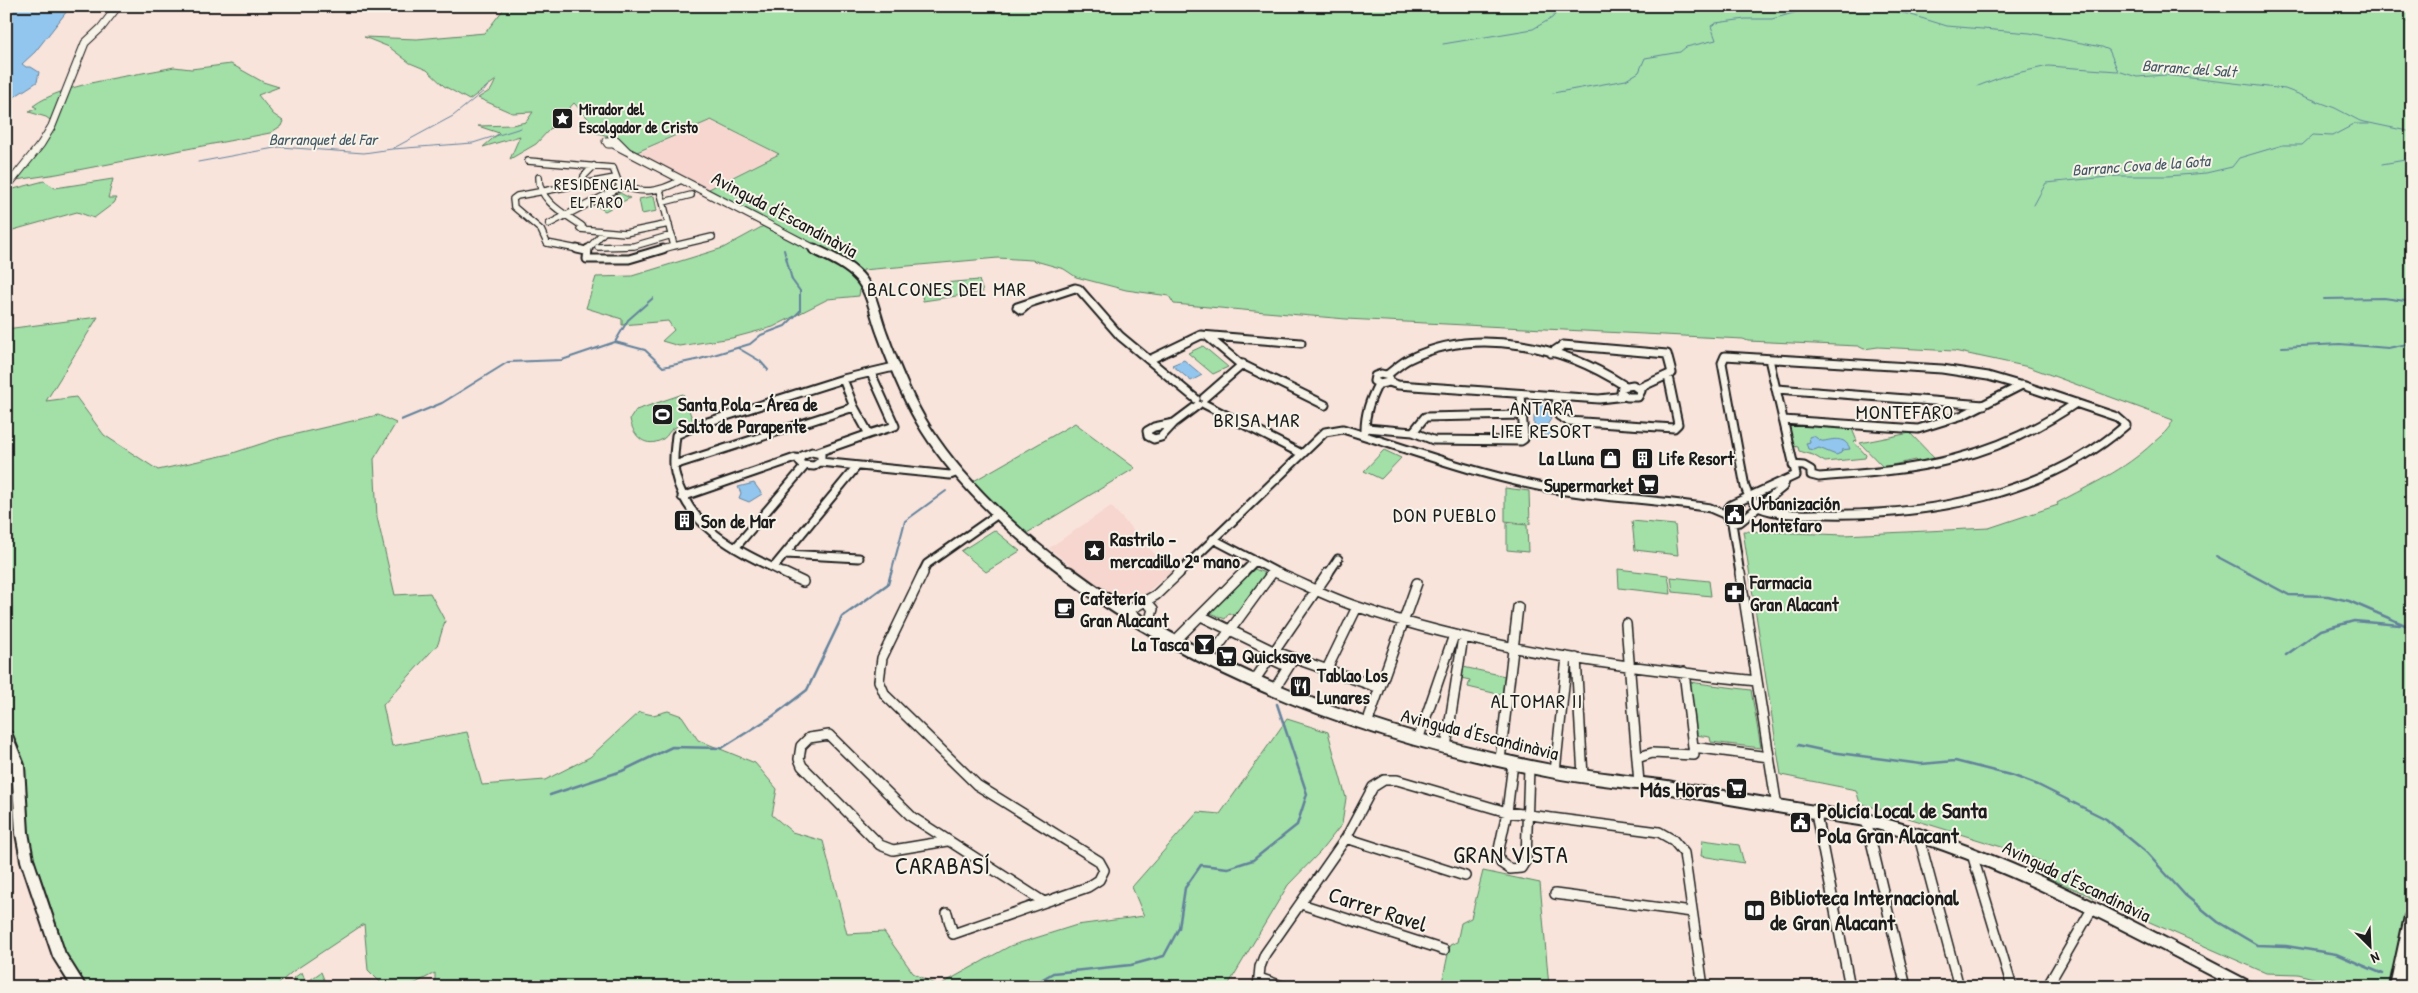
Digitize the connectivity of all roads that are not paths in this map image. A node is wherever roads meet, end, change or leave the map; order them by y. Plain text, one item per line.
1 (118, 6) edge
2 (627, 152) dead end
3 (528, 161) dead end
4 (594, 166) junction
5 (588, 174) junction
6 (539, 177) dead end
7 (594, 178) dead end
8 (616, 178) junction
9 (681, 180) junction
10 (583, 184) junction
11 (623, 186) junction
12 (6, 188) edge
13 (660, 190) junction
14 (543, 191) junction
15 (691, 195) dead end
16 (664, 202) junction
17 (567, 215) junction
18 (549, 224) dead end
19 (669, 224) junction
20 (603, 233) junction
21 (672, 236) junction
22 (712, 237) dead end
23 (598, 244) junction
24 (674, 246) junction
25 (587, 253) junction
26 (1028, 304) dead end
27 (1207, 335) junction
28 (1301, 343) dead end
29 (1551, 353) junction
30 (1769, 359) junction
31 (1149, 360) junction
32 (1243, 364) junction
33 (894, 367) junction
34 (871, 373) junction
35 (1668, 376) junction
36 (1388, 378) junction
37 (843, 379) junction
38 (2019, 385) junction
39 (1624, 386) junction
40 (1639, 388) junction
41 (1777, 389) junction
42 (1521, 394) junction
43 (1556, 396) junction
44 (1626, 396) junction
45 (1201, 401) junction
46 (2076, 403) junction
47 (1326, 405) dead end
48 (1984, 406) junction
49 (854, 407) junction
50 (1522, 415) junction
51 (1783, 420) junction
52 (1174, 422) dead end
53 (1364, 431) junction
54 (1413, 432) junction
55 (869, 434) junction
56 (818, 452) junction
57 (1302, 454) junction
58 (800, 458) junction
59 (820, 462) junction
60 (674, 465) junction
61 (1793, 465) junction
62 (805, 466) junction
63 (857, 466) junction
64 (958, 472) junction
65 (1785, 482) junction
66 (682, 497) junction
67 (1749, 497) junction
68 (1759, 506) junction
69 (998, 514) junction
70 (1724, 514) junction
71 (1732, 523) junction
72 (1213, 538) junction
73 (735, 548) junction
74 (786, 554) junction
75 (859, 558) dead end
76 (1338, 559) dead end
77 (1255, 561) junction
78 (774, 567) junction
79 (1273, 571) junction
80 (803, 582) dead end
81 (1417, 583) dead end
82 (1316, 590) junction
83 (1146, 601) junction
84 (1356, 607) junction
85 (1518, 607) dead end
86 (1124, 613) junction
87 (1201, 616) junction
88 (1403, 620) junction
89 (1626, 624) dead end
90 (1144, 626) junction
91 (1229, 633) junction
92 (1458, 636) junction
93 (1174, 642) junction
94 (1514, 649) junction
95 (1271, 655) junction
96 (1571, 657) junction
97 (1294, 658) junction
98 (1209, 659) junction
99 (1629, 666) junction
100 (1288, 667) junction
101 (1327, 669) junction
102 (1684, 672) junction
103 (1254, 681) junction
104 (1757, 681) junction
105 (1380, 688) junction
106 (1274, 690) junction
107 (1367, 724) junction
108 (6, 736) edge
109 (1418, 740) junction
110 (1693, 747) junction
111 (1446, 748) junction
112 (1769, 757) junction
113 (1637, 758) junction
114 (1500, 760) junction
115 (1513, 763) junction
116 (1529, 767) junction
117 (1555, 772) junction
118 (1583, 776) junction
119 (1639, 783) junction
120 (1777, 807) junction
121 (1507, 812) junction
122 (1816, 814) junction
123 (1528, 816) junction
124 (1866, 820) junction
125 (1918, 833) junction
126 (1346, 838) junction
127 (947, 841) junction
128 (1972, 852) junction
129 (1465, 876) dead end
130 (1555, 894) dead end
131 (1044, 902) junction
132 (1301, 904) junction
133 (2092, 909) junction
134 (1692, 912) junction
135 (947, 913) dead end
136 (2412, 917) edge
137 (1444, 950) dead end
138 (1259, 982) edge
139 (79, 987) edge
140 (1285, 987) edge
141 (1703, 987) edge
142 (1850, 987) edge
143 (1906, 987) edge
144 (1959, 987) edge
145 (2012, 987) edge
146 (2047, 987) edge
147 (2247, 987) edge
148 (2397, 987) edge

1 - 12 street
2 - 9 street, Avinguda d'Escandinàvia
3 - 4 street
4 - 5 street
4 - 8 street
5 - 7 street
5 - 10 street
6 - 14 street
8 - 10 street
8 - 11 street
9 - 13 street
9 - 33 street, Avinguda d'Escandinàvia
10 - 14 street
11 - 13 street
11 - 17 street
13 - 16 street
14 - 17 street
14 - 25 street
15 - 16 street
16 - 19 street
17 - 18 street
17 - 20 street
19 - 20 street
19 - 21 street
20 - 23 street
21 - 23 street
21 - 24 street
22 - 24 street
23 - 25 street
24 - 25 street
26 - 31 street
27 - 28 street
27 - 31 street
27 - 32 street
29 - 35 street
29 - 36 street
29 - 39 street
30 - 38 street
30 - 41 street
30 - 67 street
31 - 45 street
32 - 45 street
32 - 47 street
33 - 34 street
33 - 64 street, Avinguda d'Escandinàvia
34 - 37 street
34 - 55 street
35 - 40 street
35 - 43 street
36 - 42 street
36 - 53 street
37 - 49 street
37 - 60 street
38 - 46 street
38 - 48 street
39 - 40 street
39 - 44 street
40 - 44 street
41 - 48 street
41 - 51 street
42 - 43 street
42 - 50 street
43 - 44 street
45 - 52 street
45 - 57 street
46 - 61 street
46 - 68 street
48 - 51 street
49 - 55 street
49 - 60 street
50 - 54 street
50 - 54 street
51 - 61 street
53 - 54 street
53 - 57 street
53 - 70 street
55 - 56 street
56 - 58 street
56 - 59 street
57 - 72 street
58 - 62 street
58 - 66 street
59 - 62 street
59 - 63 street
60 - 66 street
61 - 65 street
62 - 73 street
63 - 64 street
63 - 74 street
64 - 69 street, Avinguda d'Escandinàvia
65 - 67 street
65 - 68 street
66 - 73 street
67 - 68 street
67 - 70 street
68 - 71 street
69 - 86 street, Avinguda d'Escandinàvia
69 - 131 street
70 - 71 street
71 - 104 street
72 - 77 street
72 - 83 street
73 - 78 street
74 - 75 street
74 - 78 street
76 - 82 street
77 - 79 street
77 - 87 street
78 - 80 street
79 - 82 street
79 - 91 street
81 - 88 street
82 - 84 street
82 - 95 street
83 - 86 street
83 - 90 street
84 - 88 street
84 - 101 street
85 - 94 street
86 - 90 street, Avinguda d'Escandinàvia
87 - 91 street
87 - 93 street
88 - 92 street
88 - 105 street
89 - 99 street
90 - 93 street, Avinguda d'Escandinàvia
91 - 95 street
91 - 98 street
92 - 94 street
92 - 109 street
92 - 111 street
93 - 98 street, Avinguda d'Escandinàvia
94 - 96 street
94 - 114 street
95 - 97 street
95 - 100 street
95 - 103 street
96 - 99 street
96 - 117 street
96 - 118 street
97 - 100 street
97 - 101 street
98 - 103 street, Avinguda d'Escandinàvia
99 - 102 street
99 - 113 street
100 - 106 street
101 - 105 street
102 - 104 street
102 - 110 street
103 - 106 street, Avinguda d'Escandinàvia
104 - 112 street
105 - 107 street
106 - 107 street, Avinguda d'Escandinàvia
107 - 109 street, Avinguda d'Escandinàvia
108 - 139 street
109 - 111 street, Avinguda d'Escandinàvia
110 - 112 street
110 - 113 street
111 - 114 street, Avinguda d'Escandinàvia
112 - 120 street
113 - 119 street
114 - 115 street, Avinguda d'Escandinàvia
115 - 116 street, Avinguda d'Escandinàvia
115 - 121 street
116 - 117 street, Avinguda d'Escandinàvia
116 - 123 street
117 - 118 street, Avinguda d'Escandinàvia
118 - 119 street, Avinguda d'Escandinàvia
119 - 120 street, Avinguda d'Escandinàvia
120 - 122 street, Avinguda d'Escandinàvia
121 - 123 street
121 - 123 street
121 - 126 street
122 - 124 street, Avinguda d'Escandinàvia
122 - 142 street
123 - 134 street
124 - 125 street, Avinguda d'Escandinàvia
124 - 143 street
125 - 128 street, Avinguda d'Escandinàvia
125 - 144 street
126 - 129 street
126 - 132 street
127 - 127 street
127 - 131 street
128 - 133 street, Avinguda d'Escandinàvia
128 - 145 street
130 - 134 street
131 - 135 street
132 - 137 street, Carrer Ravel
132 - 138 street
133 - 146 street
133 - 147 street, Avinguda d'Escandinàvia
134 - 141 street
136 - 148 main road
138 - 140 street

